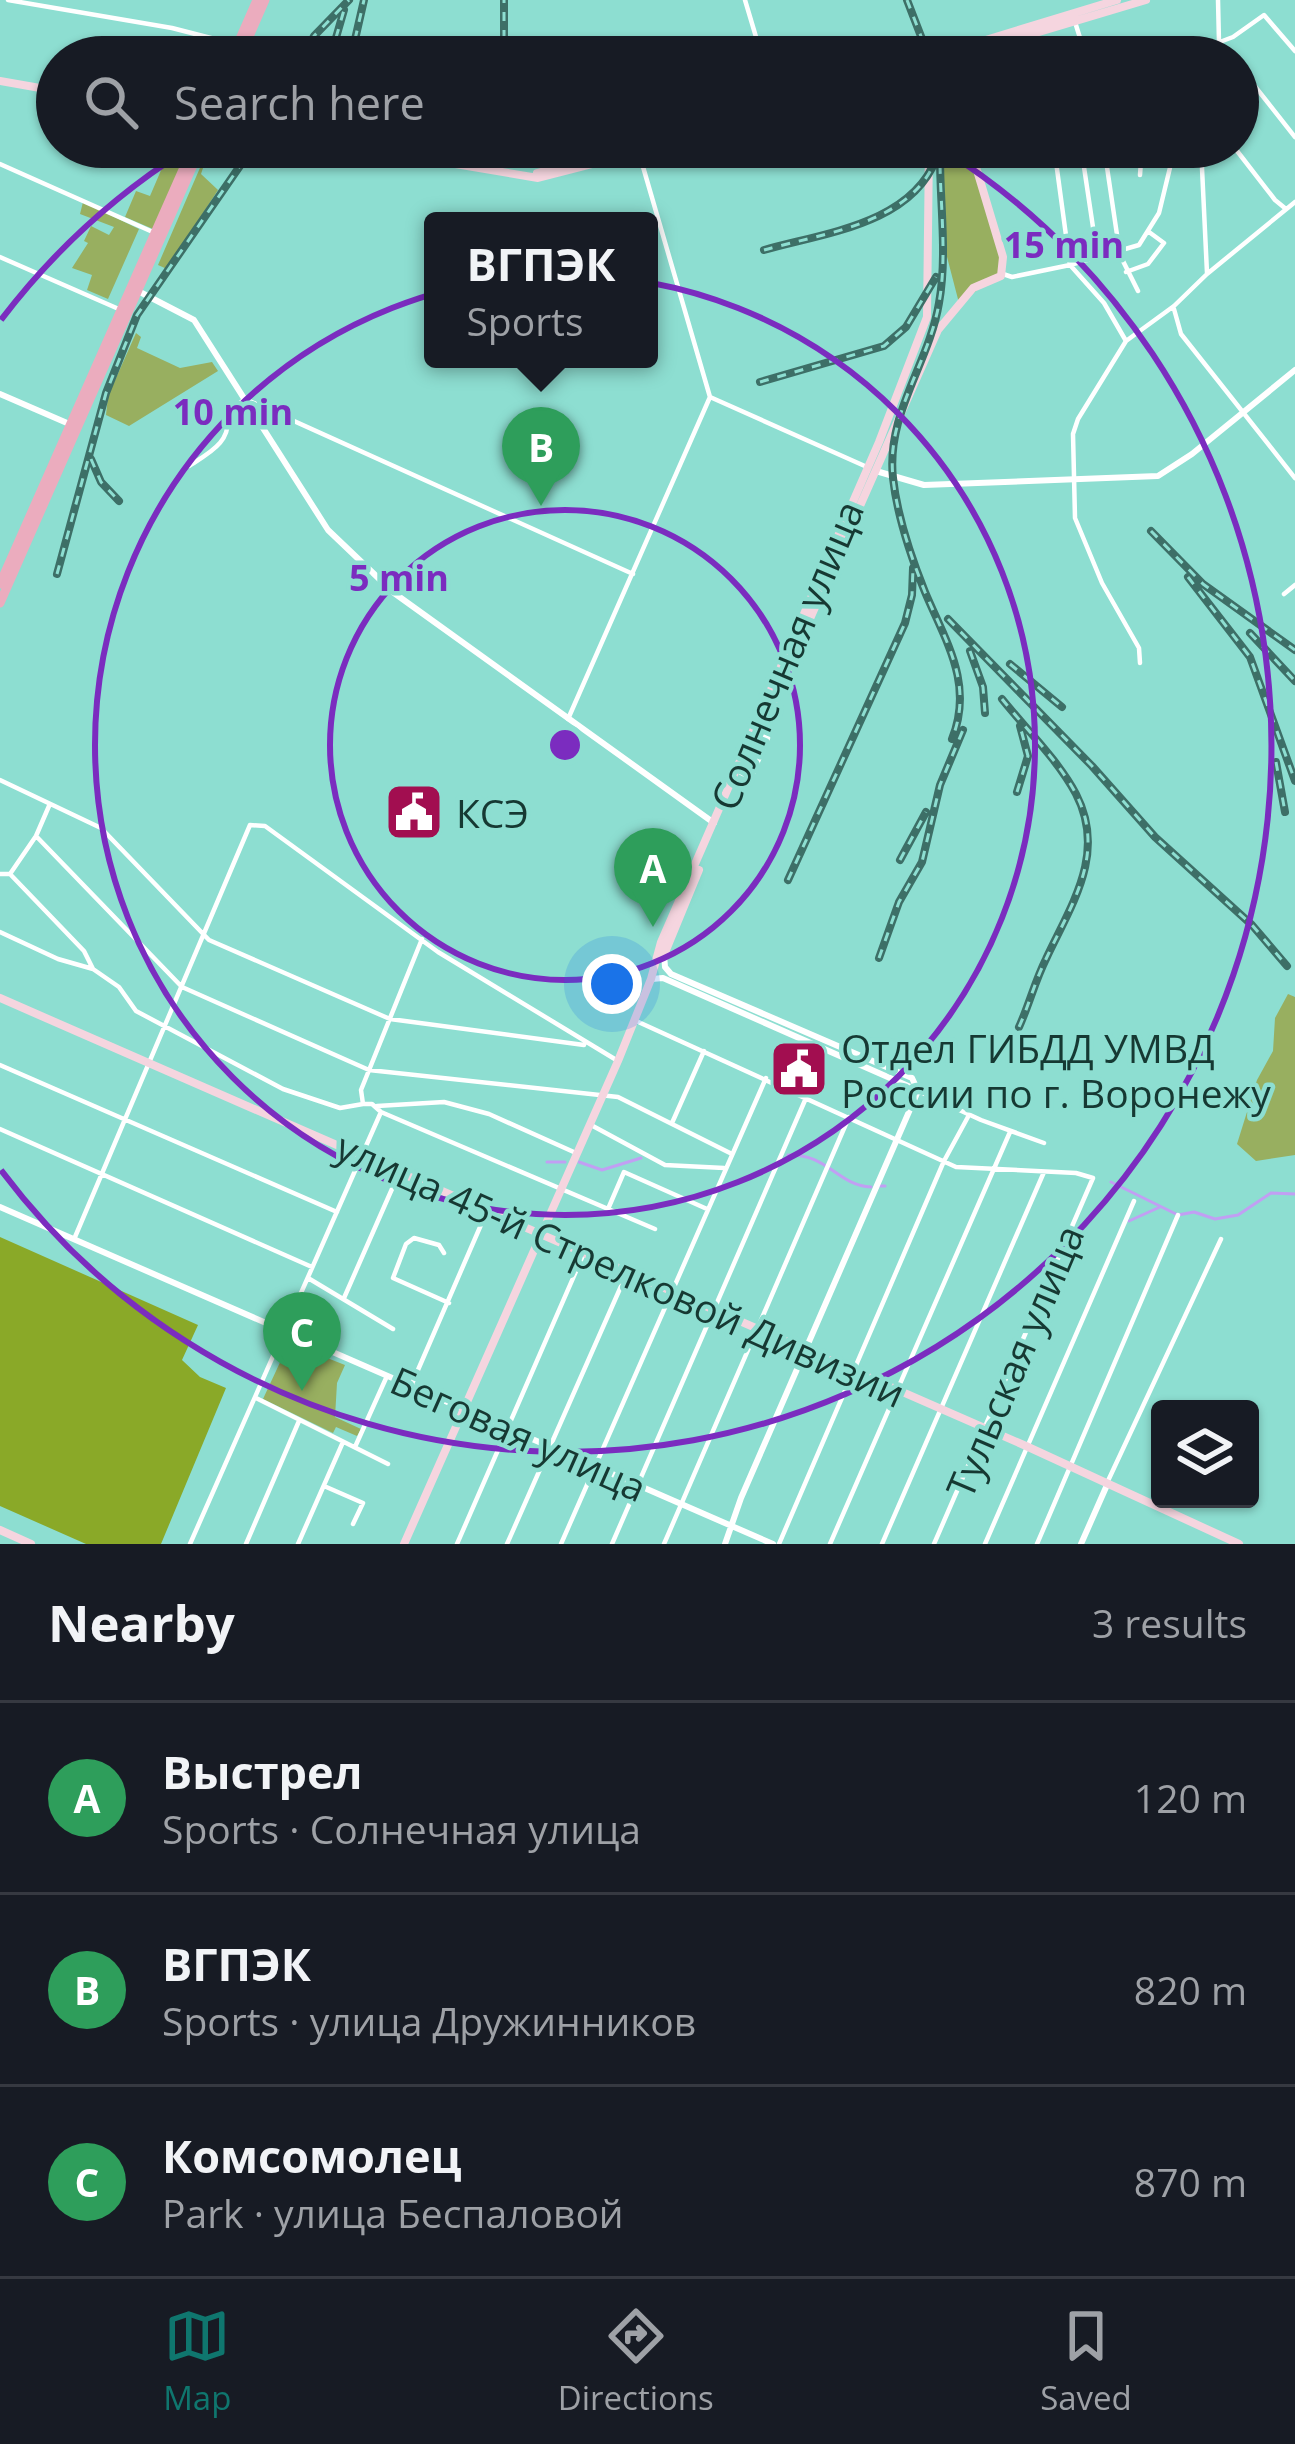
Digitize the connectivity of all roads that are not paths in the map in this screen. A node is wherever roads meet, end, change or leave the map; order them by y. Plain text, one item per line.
1 (8, 0) edge
2 (261, 0) edge
3 (745, 0) edge
4 (1117, 0) edge
5 (1146, 0) edge
6 (1218, 0) edge
7 (1103, 9) junction
8 (1078, 18) junction
9 (193, 36) edge
10 (245, 36) edge
11 (755, 36) edge
12 (1010, 36) edge
13 (1021, 36) edge
14 (1081, 36) edge
15 (1219, 36) edge
16 (1229, 36) edge
17 (1295, 51) edge
18 (0, 81) edge
19 (36, 87) edge
20 (1259, 92) edge
21 (1295, 137) edge
22 (2, 165) edge
23 (187, 168) edge
24 (188, 168) edge
25 (493, 168) edge
26 (578, 168) edge
27 (642, 168) edge
28 (929, 168) edge
29 (976, 168) edge
30 (1057, 168) edge
31 (1084, 168) edge
32 (1107, 168) edge
33 (1141, 168) edge
34 (1169, 168) edge
35 (1202, 168) edge
36 (1250, 168) edge
37 (0, 174) edge
38 (1140, 176) dead end
39 (1295, 202) edge
40 (1286, 209) junction
41 (655, 212) edge
42 (658, 223) edge
43 (1149, 232) junction
44 (155, 233) junction
45 (1119, 251) junction
46 (0, 257) edge
47 (1097, 257) junction
48 (1070, 265) junction
49 (1126, 272) junction
50 (1002, 274) junction
51 (1207, 274) junction
52 (138, 291) junction
53 (1138, 291) dead end
54 (1174, 306) junction
55 (121, 310) junction
56 (1126, 341) junction
57 (1295, 370) edge
58 (0, 394) edge
59 (710, 397) junction
60 (245, 399) junction
61 (890, 412) junction
62 (1243, 412) junction
63 (900, 417) junction
64 (74, 426) junction
65 (188, 466) dead end
66 (871, 468) junction
67 (1295, 478) edge
68 (1072, 480) junction
69 (633, 574) junction
70 (0, 584) edge
71 (1295, 585) edge
72 (1284, 594) dead end
73 (0, 603) edge
74 (1140, 663) dead end
75 (568, 719) junction
76 (0, 780) edge
77 (50, 806) junction
78 (716, 824) junction
79 (36, 836) junction
80 (0, 874) edge
81 (10, 874) junction
82 (0, 932) edge
83 (203, 936) junction
84 (422, 939) junction
85 (664, 955) junction
86 (92, 969) junction
87 (651, 980) junction
88 (667, 980) junction
89 (182, 987) junction
90 (0, 998) edge
91 (390, 1018) junction
92 (634, 1020) junction
93 (164, 1025) junction
94 (590, 1045) junction
95 (704, 1050) junction
96 (618, 1061) junction
97 (149, 1064) junction
98 (0, 1065) edge
99 (369, 1070) junction
100 (892, 1070) junction
101 (878, 1073) junction
102 (766, 1078) junction
103 (918, 1091) junction
104 (602, 1096) junction
105 (806, 1098) junction
106 (363, 1104) junction
107 (379, 1109) junction
108 (969, 1115) junction
109 (849, 1117) junction
110 (127, 1119) junction
111 (672, 1123) junction
112 (589, 1124) junction
113 (0, 1129) edge
114 (1010, 1132) junction
115 (897, 1138) junction
116 (1044, 1143) dead end
117 (576, 1153) junction
118 (730, 1153) junction
119 (362, 1156) junction
120 (944, 1161) junction
121 (724, 1168) junction
122 (993, 1171) junction
123 (399, 1172) junction
124 (1044, 1172) junction
125 (103, 1174) junction
126 (560, 1189) junction
127 (1133, 1201) dead end
128 (0, 1207) edge
129 (608, 1209) junction
130 (707, 1209) junction
131 (487, 1211) junction
132 (337, 1212) junction
133 (1178, 1215) dead end
134 (655, 1229) dead end
135 (540, 1234) junction
136 (1221, 1239) dead end
137 (74, 1240) junction
138 (444, 1253) dead end
139 (584, 1253) junction
140 (312, 1267) junction
141 (627, 1272) junction
142 (308, 1277) junction
143 (671, 1291) junction
144 (344, 1298) junction
145 (449, 1303) junction
146 (714, 1310) junction
147 (393, 1329) dead end
148 (758, 1329) junction
149 (285, 1331) junction
150 (806, 1350) junction
151 (856, 1371) junction
152 (388, 1375) junction
153 (411, 1386) junction
154 (898, 1390) junction
155 (256, 1398) junction
156 (462, 1409) junction
157 (941, 1409) junction
158 (299, 1420) junction
159 (506, 1428) junction
160 (984, 1428) junction
161 (343, 1442) junction
162 (1027, 1446) junction
163 (549, 1447) junction
164 (355, 1448) junction
165 (388, 1464) dead end
166 (595, 1466) junction
167 (1070, 1467) junction
168 (638, 1485) junction
169 (1107, 1485) junction
170 (324, 1486) junction
171 (681, 1504) junction
172 (353, 1524) dead end
173 (733, 1526) junction
174 (0, 1532) edge
175 (22, 1544) edge
176 (31, 1544) edge
177 (190, 1544) edge
178 (246, 1544) edge
179 (298, 1544) edge
180 (404, 1544) edge
181 (457, 1544) edge
182 (507, 1544) edge
183 (561, 1544) edge
184 (612, 1544) edge
185 (664, 1544) edge
186 (725, 1544) edge
187 (776, 1544) edge
188 (830, 1544) edge
189 (882, 1544) edge
190 (934, 1544) edge
191 (985, 1544) edge
192 (1037, 1544) edge
193 (1082, 1544) edge
194 (1239, 1544) edge

1 - 9 street
2 - 10 main road
3 - 11 street
4 - 7 main road
5 - 7 main road
6 - 15 street
7 - 8 main road
8 - 12 main road
8 - 13 main road
8 - 14 street
16 - 17 street
18 - 19 main road
20 - 21 street
22 - 37 street
22 - 44 street
23 - 44 main road
24 - 52 main road
25 - 26 main road
27 - 41 street
28 - 61 main road, Солнечная улица
29 - 50 main road
30 - 48 street
31 - 47 street
32 - 45 street
33 - 38 street
34 - 43 street
35 - 51 street
36 - 40 street
39 - 40 street
40 - 51 street
42 - 59 street
43 - 45 street
43 - 49 street
44 - 55 main road
45 - 47 street
45 - 49 street
46 - 55 street
47 - 48 street
48 - 50 street
48 - 56 street
49 - 53 street
50 - 63 main road, Солнечная улица
51 - 54 street
52 - 60 street
52 - 64 main road
54 - 56 street
54 - 62 street
55 - 64 main road
56 - 68 street
57 - 62 street
58 - 64 street
59 - 66 street
59 - 69 street
60 - 65 street
60 - 69 street
60 - 75 street
61 - 63 main road
61 - 66 main road, Солнечная улица
62 - 67 street
62 - 68 street
63 - 66 main road, Солнечная улица
64 - 70 main road
64 - 73 main road
66 - 68 street
66 - 78 main road, Солнечная улица
66 - 78 main road, Солнечная улица
68 - 74 street
69 - 75 street
71 - 72 street
75 - 78 street
76 - 77 street
77 - 79 street
77 - 83 street
78 - 85 main road, Солнечная улица
78 - 87 main road, Солнечная улица
79 - 81 street
79 - 89 street
80 - 81 street
81 - 86 street
82 - 86 street
83 - 84 street
83 - 89 street
83 - 91 street
84 - 91 street
84 - 94 street
85 - 88 street
85 - 100 street
86 - 93 street
87 - 88 street
87 - 92 main road, Солнечная улица
88 - 101 street
89 - 93 street
89 - 99 street
90 - 97 main road, улица 45-й Стрелковой Дивизии
91 - 94 street
91 - 99 street
92 - 95 street
92 - 96 main road, Солнечная улица
93 - 97 street
93 - 106 street
94 - 96 street
95 - 102 street
95 - 111 street
96 - 104 main road, Солнечная улица
97 - 110 street
97 - 119 main road, улица 45-й Стрелковой Дивизии
98 - 110 street
99 - 104 street
99 - 106 street
100 - 101 street
100 - 103 street
101 - 103 street
102 - 105 street
102 - 118 street
103 - 108 street
103 - 115 street
104 - 111 street
104 - 112 main road, Солнечная улица
105 - 109 street
105 - 146 street
106 - 107 street
107 - 117 street
107 - 119 street
107 - 126 street
108 - 114 street
108 - 120 street
109 - 115 street
109 - 148 street
110 - 125 street
110 - 132 street
111 - 118 street
112 - 117 main road, Солнечная улица
112 - 121 street
113 - 125 street
114 - 116 street
114 - 122 street
115 - 120 street
115 - 150 street
117 - 126 main road, Солнечная улица
118 - 121 street
119 - 123 main road, улица 45-й Стрелковой Дивизии
119 - 132 street
120 - 122 street
120 - 151 street
121 - 130 street
122 - 124 street
122 - 154 street
123 - 131 main road, улица 45-й Стрелковой Дивизии
123 - 144 street
124 - 157 street
124 - 160 street, Тульская улица
125 - 137 street
125 - 140 street
126 - 129 street
126 - 135 main road, Солнечная улица
127 - 162 street
128 - 137 street, Беговая улица
129 - 130 street
129 - 134 street
130 - 143 street
131 - 135 main road, улица 45-й Стрелковой Дивизии
131 - 145 street
132 - 140 street
133 - 167 street
135 - 139 main road, улица 45-й Стрелковой Дивизии
135 - 156 main road, Солнечная улица
136 - 169 street
137 - 149 street, Беговая улица
138 - 145 street
139 - 141 main road, улица 45-й Стрелковой Дивизии
139 - 159 street
140 - 142 street
141 - 143 main road, улица 45-й Стрелковой Дивизии
141 - 163 street
142 - 144 street, Беговая улица
142 - 149 street
143 - 146 main road, улица 45-й Стрелковой Дивизии
143 - 166 street
144 - 147 street, Беговая улица
145 - 153 street
146 - 148 main road, улица 45-й Стрелковой Дивизии
146 - 168 street
148 - 150 main road, улица 45-й Стрелковой Дивизии
148 - 171 street
149 - 152 street, Беговая улица
149 - 155 street
150 - 151 main road, улица 45-й Стрелковой Дивизии
150 - 173 street
151 - 154 main road, улица 45-й Стрелковой Дивизии
151 - 187 street
152 - 153 street, Беговая улица
152 - 164 street
153 - 156 street, Беговая улица
154 - 157 main road, улица 45-й Стрелковой Дивизии
154 - 188 street
155 - 158 street
155 - 177 street
156 - 159 street, Беговая улица
156 - 180 main road, Солнечная улица
157 - 160 main road, улица 45-й Стрелковой Дивизии
157 - 189 street
158 - 161 street
158 - 178 street
159 - 163 street, Беговая улица
159 - 181 street
160 - 162 main road, улица 45-й Стрелковой Дивизии
160 - 190 street, Тульская улица
161 - 164 street
161 - 170 street
162 - 167 main road, улица 45-й Стрелковой Дивизии
162 - 191 street
163 - 166 street, Беговая улица
163 - 182 street
164 - 165 street
166 - 168 street, Беговая улица
166 - 183 street
167 - 169 main road, улица 45-й Стрелковой Дивизии
167 - 192 street
168 - 171 street, Беговая улица
168 - 184 street
169 - 193 street
169 - 194 main road, улица 45-й Стрелковой Дивизии
170 - 172 street
170 - 179 street
171 - 173 street, Беговая улица
171 - 185 street
173 - 186 street
173 - 187 street, Беговая улица
174 - 175 main road
174 - 176 main road

